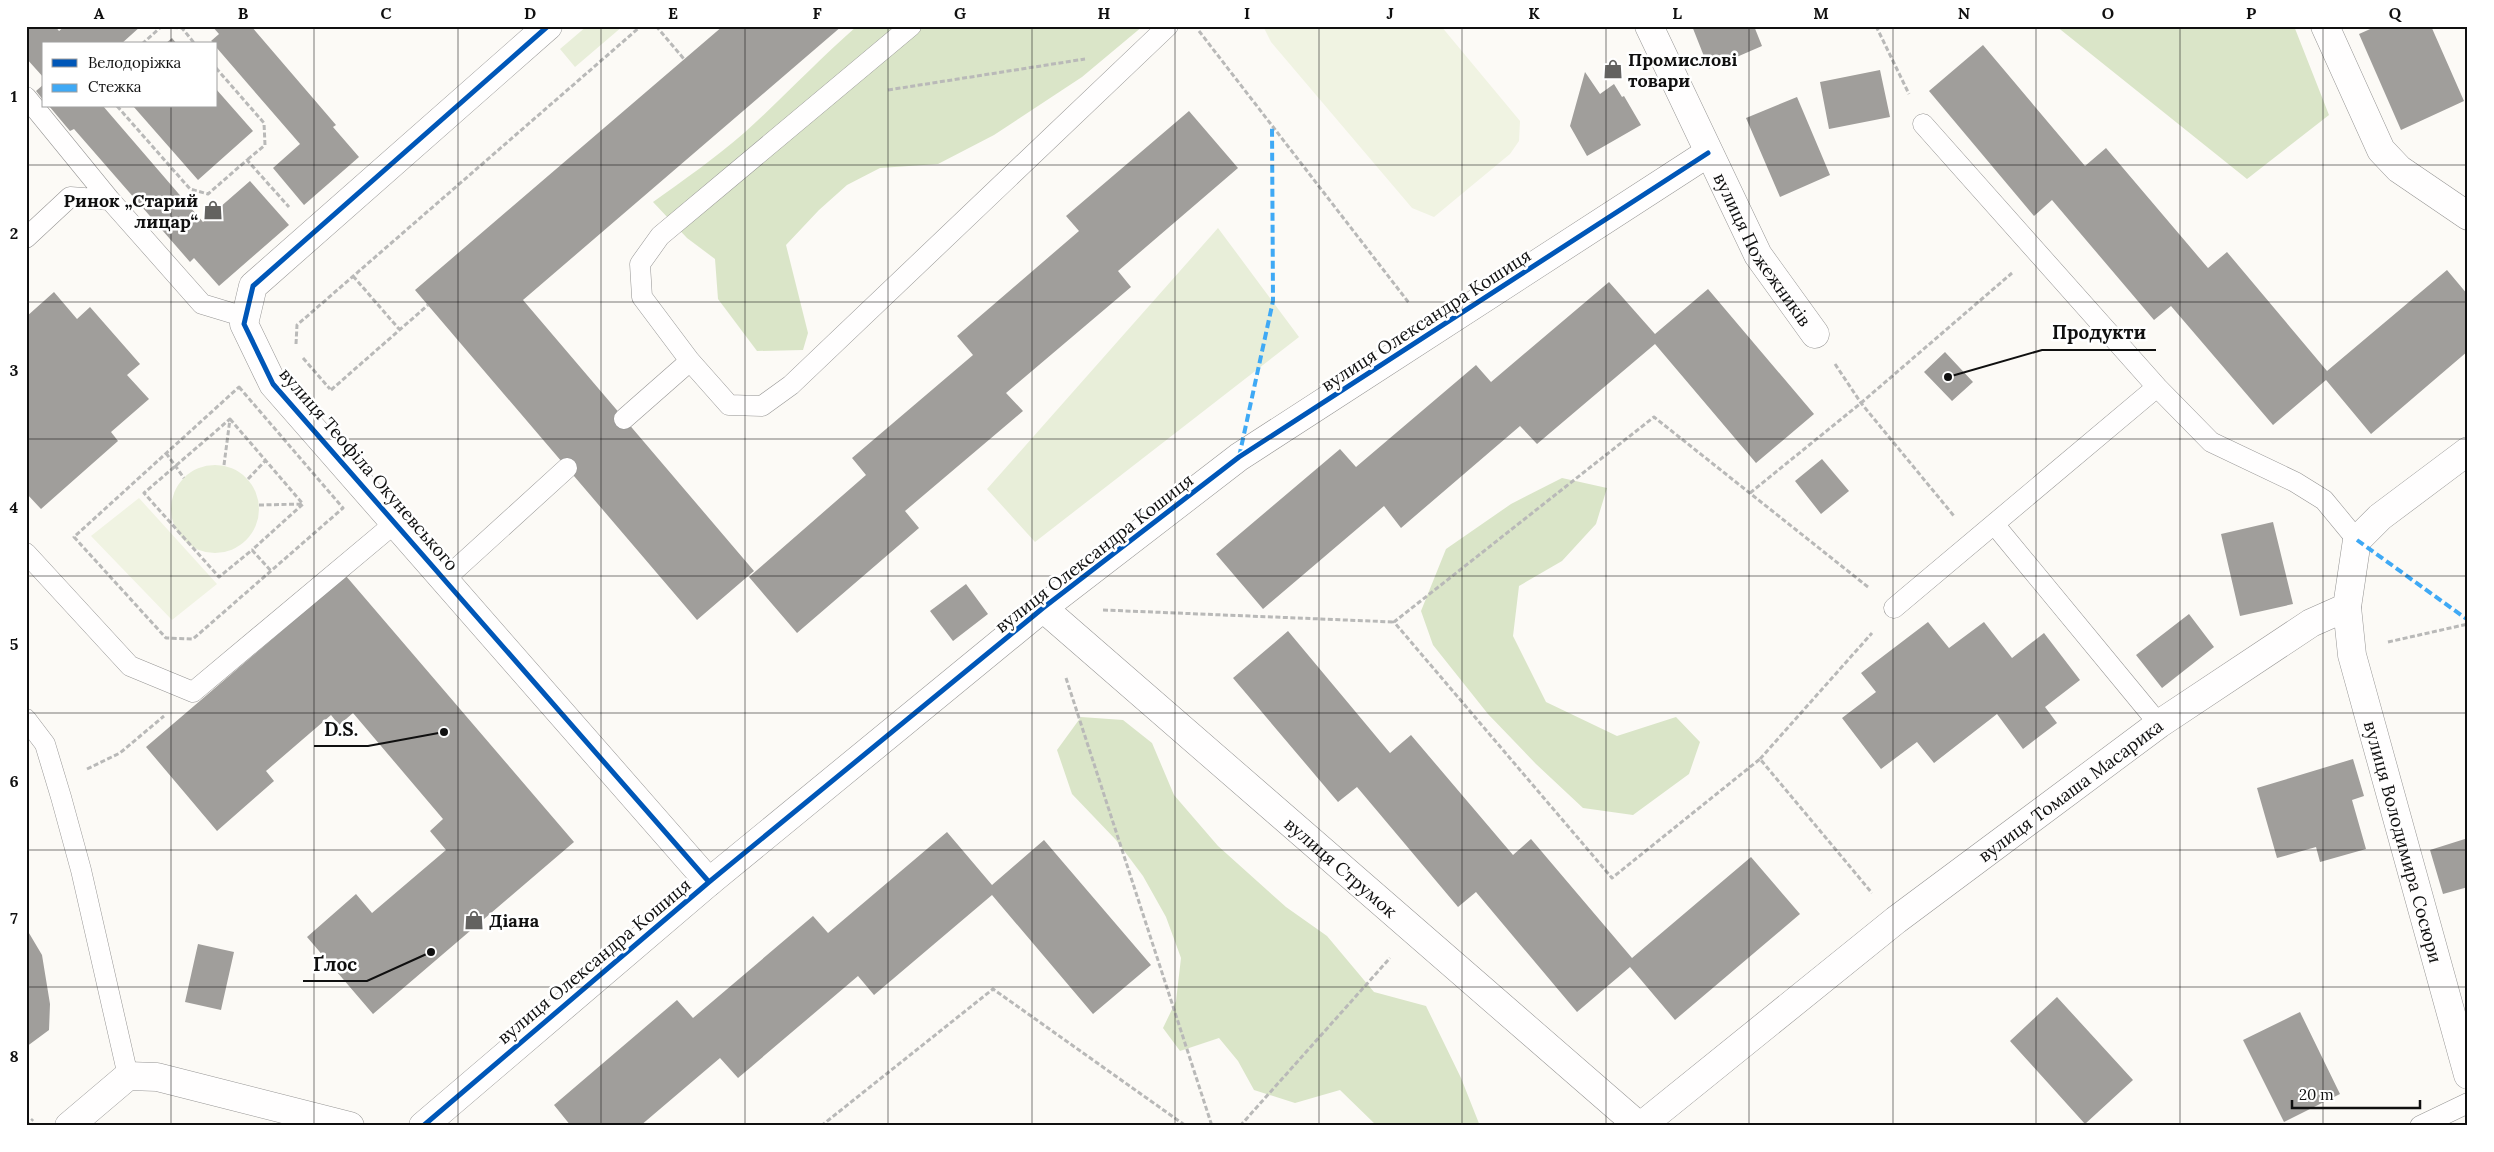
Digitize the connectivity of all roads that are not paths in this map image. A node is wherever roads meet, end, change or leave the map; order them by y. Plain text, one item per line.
1 (548, 26) edge
2 (911, 26) edge
3 (1168, 26) edge
4 (1649, 26) edge
5 (2326, 26) edge
6 (26, 97) edge
7 (1923, 124) road end
8 (1708, 153) junction
9 (110, 200) junction
10 (2468, 216) edge
11 (26, 238) edge
12 (245, 317) junction
13 (1815, 334) road end
14 (690, 361) junction
15 (2157, 387) junction
16 (624, 419) dead end
17 (2468, 451) edge
18 (567, 468) dead end
19 (395, 523) junction
20 (1994, 524) junction
21 (2356, 540) junction
22 (26, 553) edge
23 (445, 579) junction
24 (2347, 607) junction
25 (1043, 608) junction
26 (1894, 608) road end
27 (26, 719) edge
28 (2159, 724) junction
29 (709, 882) junction
30 (2468, 1075) edge
31 (128, 1076) junction
32 (2468, 1103) edge
33 (69, 1126) edge
34 (350, 1126) edge
35 (423, 1126) edge
36 (1640, 1126) edge
37 (2420, 1126) edge

1 - 12 street
2 - 14 lane
3 - 14 lane
4 - 8 street, вулиця Пожежників
5 - 10 street
6 - 9 lane
7 - 15 lane
8 - 13 street, вулиця Пожежників
8 - 25 street, вулиця Олександра Кошиця
9 - 11 lane
9 - 12 lane
12 - 19 street, вулиця Теофіла Окуневського
14 - 16 lane
15 - 20 lane
15 - 21 lane
17 - 21 street
18 - 23 lane
19 - 22 lane
19 - 23 street, вулиця Теофіла Окуневського
20 - 26 lane
20 - 28 lane
21 - 24 street
23 - 29 street, вулиця Теофіла Окуневського
24 - 28 street, вулиця Томаша Масарика
24 - 30 street, вулиця Володимира Сосюри
25 - 29 street, вулиця Олександра Кошиця
25 - 36 street, вулиця Струмок
27 - 31 lane
28 - 36 street, вулиця Томаша Масарика
29 - 35 street, вулиця Олександра Кошиця
31 - 33 street
31 - 34 street
32 - 37 lane

